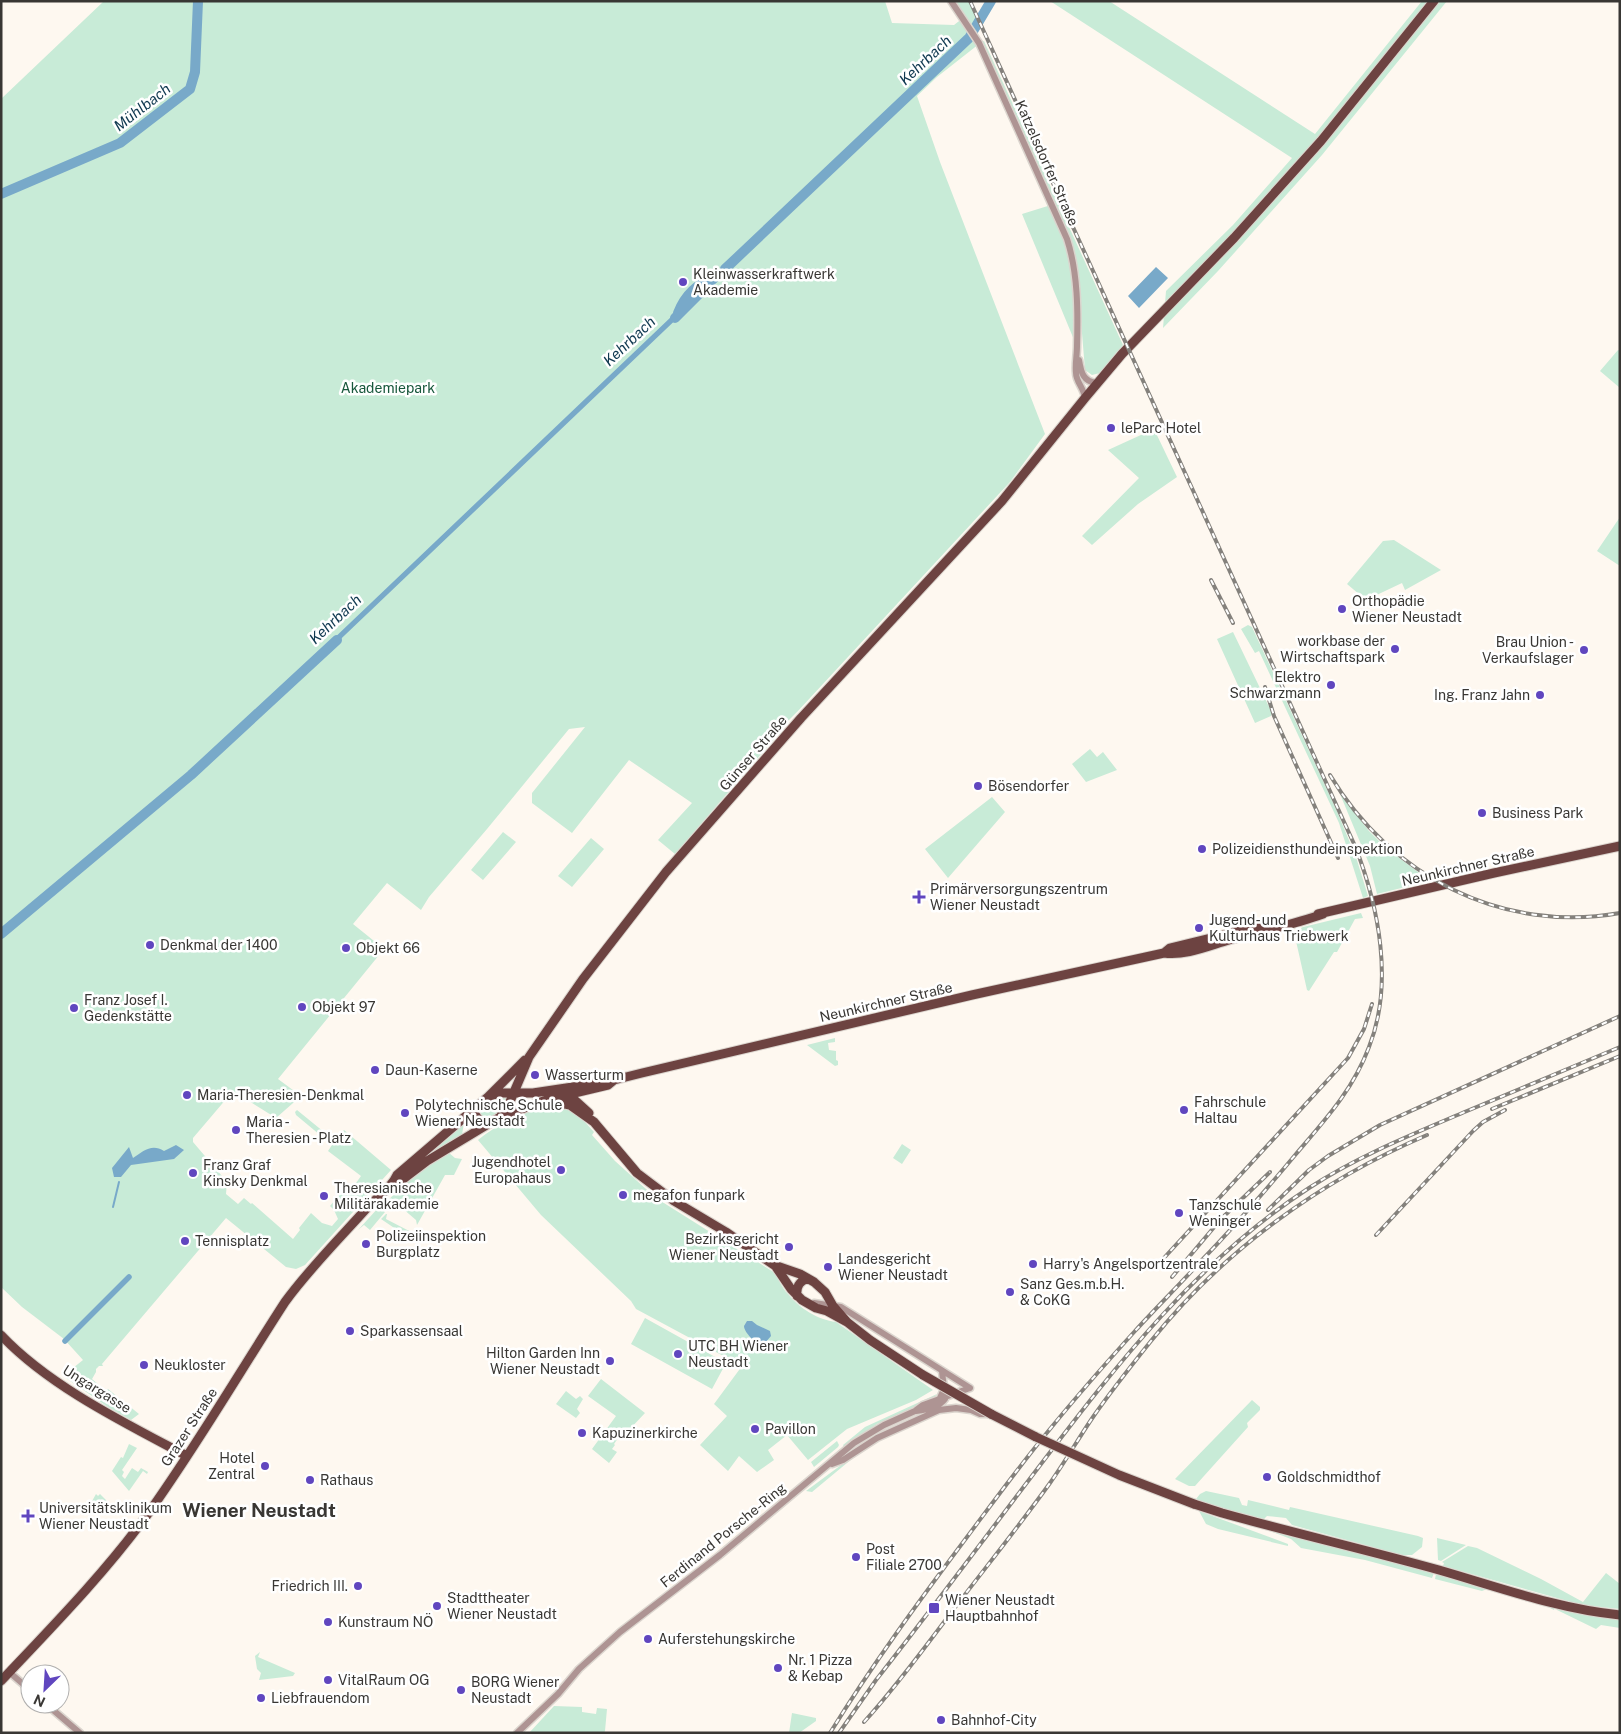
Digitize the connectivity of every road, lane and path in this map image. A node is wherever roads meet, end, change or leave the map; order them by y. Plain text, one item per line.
1 (951, 1) edge
2 (1434, 1) edge
3 (1077, 347) junction
4 (1097, 383) junction
5 (1085, 398) junction
6 (1620, 846) edge
7 (529, 1057) junction
8 (521, 1075) junction
9 (614, 1080) junction
10 (592, 1090) junction
11 (571, 1091) junction
12 (512, 1093) junction
13 (533, 1093) junction
14 (488, 1097) junction
15 (543, 1102) junction
16 (478, 1105) junction
17 (570, 1105) junction
18 (500, 1117) junction
19 (592, 1119) junction
20 (487, 1124) junction
21 (393, 1182) junction
22 (774, 1265) junction
23 (807, 1279) junction
24 (797, 1296) junction
25 (810, 1304) junction
26 (833, 1306) junction
27 (847, 1322) junction
28 (1, 1334) edge
29 (942, 1371) junction
30 (943, 1398) junction
31 (991, 1414) junction
32 (187, 1456) junction
33 (826, 1466) junction
34 (1620, 1615) edge
35 (9, 1672) junction
36 (1, 1681) edge
37 (20, 1681) edge
38 (58, 1714) edge
39 (80, 1733) edge
40 (518, 1733) edge

1 - 3 street, Katzelsdorfer Straße
2 - 4 main road, Günser Straße
3 - 4 street, Katzelsdorfer Straße
3 - 5 street, Katzelsdorfer Straße
4 - 5 main road, Günser Straße
5 - 7 main road, Günser Straße
6 - 9 main road, Neunkirchner Straße
7 - 8 main road
7 - 14 main road, Grazer Straße
8 - 12 main road
8 - 13 main road
9 - 10 main road, Neunkirchner Straße
9 - 11 main road, Neunkirchner Straße
10 - 11 main road, Neunkirchner Straße
10 - 19 main road
11 - 13 main road
11 - 15 main road, Neunkirchner Straße
11 - 17 main road
11 - 19 main road
12 - 13 main road
12 - 14 main road
12 - 18 main road
14 - 16 main road, Grazer Straße
15 - 17 main road
15 - 18 main road, Neunkirchner Straße
16 - 20 main road
16 - 21 main road, Grazer Straße
17 - 19 main road
18 - 20 main road, Grazer Straße
19 - 22 main road
20 - 21 main road, Grazer Straße
21 - 32 main road, Grazer Straße
22 - 23 main road
22 - 24 main road
23 - 24 main road
23 - 26 main road
24 - 25 main road
25 - 26 street
25 - 27 main road
26 - 27 main road
26 - 29 street
27 - 31 main road, bridge
28 - 32 main road, Ungargasse
29 - 30 street
29 - 30 street, Ferdinand Porsche-Ring
30 - 33 street, Ferdinand Porsche-Ring
31 - 33 street
31 - 34 main road, bridge
32 - 35 main road, Grazer Straße
33 - 40 street, Ferdinand Porsche-Ring
35 - 36 main road, Grazer Straße
35 - 37 street
38 - 39 street

